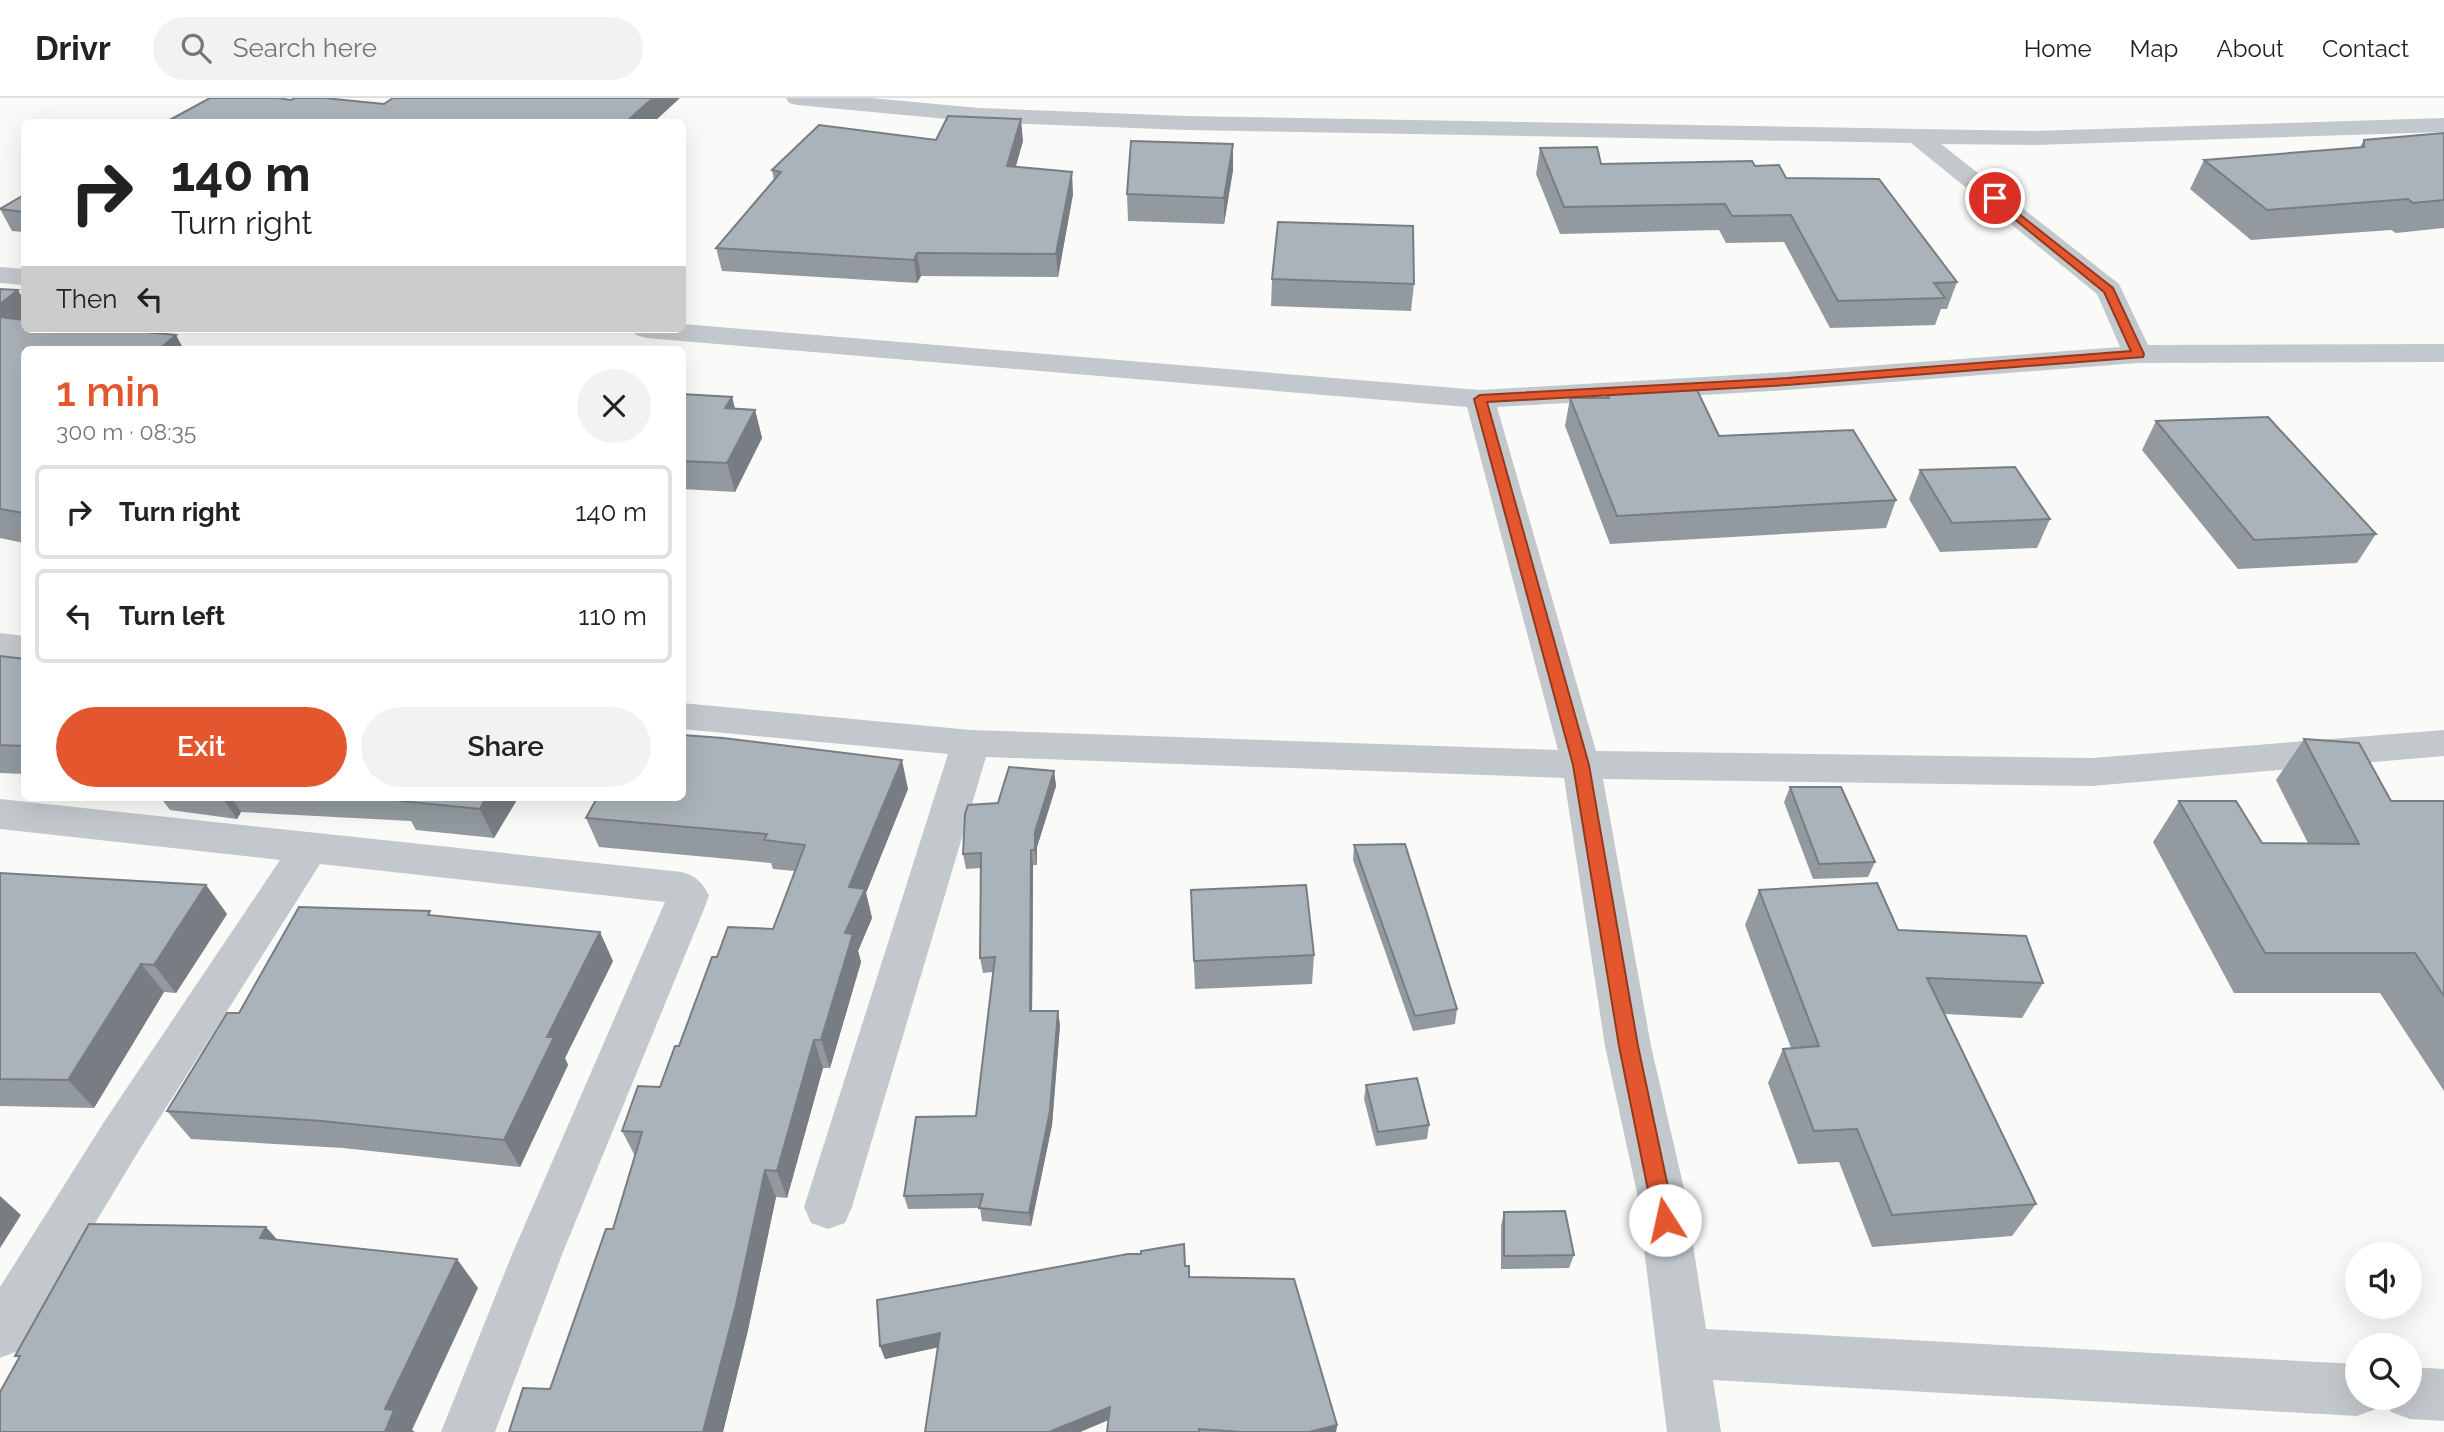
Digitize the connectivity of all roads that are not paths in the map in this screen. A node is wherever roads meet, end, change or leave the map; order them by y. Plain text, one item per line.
1 (797, 98) edge
2 (2396, 105) dead end
3 (984, 107) edge
4 (2433, 125) edge
5 (1917, 136) junction
6 (0, 275) edge
7 (21, 277) edge
8 (686, 332) edge
9 (2444, 353) edge
10 (2138, 354) junction
11 (1480, 399) junction
12 (0, 645) edge
13 (21, 648) edge
14 (686, 716) edge
15 (971, 743) junction
16 (2444, 743) edge
17 (1581, 765) junction
18 (0, 814) edge
19 (310, 846) junction
20 (828, 1207) dead end
21 (0, 1333) edge
22 (1685, 1353) junction
23 (2345, 1389) edge
24 (2422, 1394) edge
25 (2444, 1395) edge
26 (468, 1432) edge
27 (1694, 1432) edge

1 - 3 street
2 - 4 street
3 - 5 street
4 - 5 street
5 - 10 street
6 - 7 street
8 - 11 street
9 - 10 street
10 - 11 street
11 - 17 street
12 - 13 street
14 - 15 street
15 - 17 street
15 - 20 street
16 - 17 street
17 - 22 street
18 - 19 street
19 - 21 street
19 - 26 street
22 - 23 street
22 - 27 street
24 - 25 street

